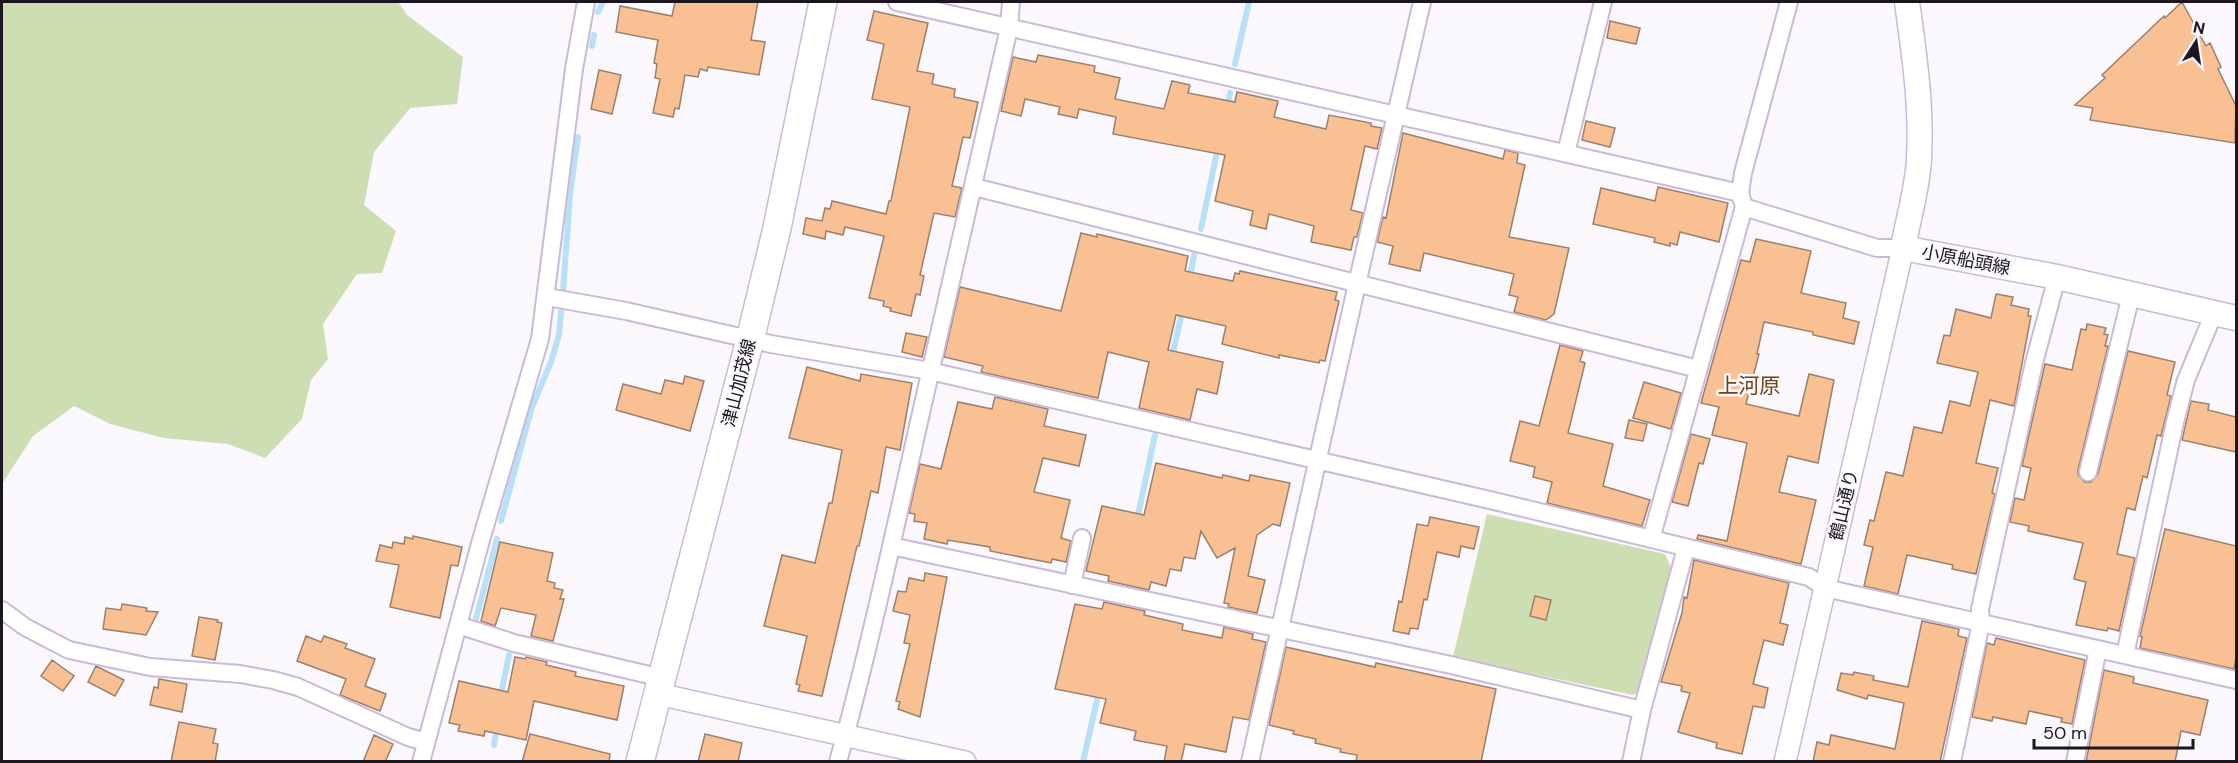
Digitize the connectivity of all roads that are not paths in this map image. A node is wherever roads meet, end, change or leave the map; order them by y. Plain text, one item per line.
1 (586, 2) edge
2 (823, 2) edge
3 (897, 2) edge
4 (1011, 2) edge
5 (1422, 2) edge
6 (1603, 2) edge
7 (1789, 2) edge
8 (1907, 2) edge
9 (1009, 28) junction
10 (1395, 114) junction
11 (1566, 153) junction
12 (974, 187) junction
13 (1742, 200) junction
14 (1903, 248) junction
15 (2057, 277) junction
16 (1357, 284) junction
17 (2131, 295) junction
18 (547, 297) junction
19 (2225, 315) edge
20 (750, 340) junction
21 (1698, 369) junction
22 (930, 371) junction
23 (1317, 460) junction
24 (2088, 472) dead end
25 (1082, 538) dead end
26 (1651, 539) junction
27 (891, 546) junction
28 (1686, 548) junction
29 (1072, 585) junction
30 (1825, 588) junction
31 (2, 610) edge
32 (1981, 623) junction
33 (459, 625) junction
34 (1279, 629) junction
35 (2098, 649) junction
36 (2126, 655) junction
37 (2236, 680) edge
38 (660, 686) junction
39 (1642, 710) junction
40 (845, 736) junction
41 (426, 742) junction
42 (421, 762) edge
43 (640, 762) edge
44 (838, 762) edge
45 (965, 762) edge
46 (1250, 762) edge
47 (1631, 762) edge
48 (1785, 762) edge
49 (1952, 762) edge
50 (2075, 762) edge

1 - 18 street
2 - 20 main road, 津山加茂線
3 - 9 street
4 - 9 street
5 - 10 street
6 - 11 street
7 - 13 street
8 - 14 main road, 小原船頭線
9 - 10 street
9 - 12 street
10 - 11 street
10 - 16 street
11 - 13 street
12 - 16 street
12 - 22 street
13 - 14 street
13 - 21 street
14 - 15 main road, 小原船頭線
14 - 30 street, 鶴山通り
15 - 17 main road, 小原船頭線
15 - 32 street
16 - 21 street
16 - 23 street
17 - 19 main road, 小原船頭線
17 - 24 street
18 - 20 street
18 - 33 street
19 - 36 street
20 - 22 street
20 - 38 main road, 津山加茂線
21 - 26 street
22 - 23 street
22 - 27 street
23 - 26 street
23 - 34 street
25 - 29 street
26 - 28 street
27 - 29 street
27 - 40 street
28 - 30 street
28 - 39 street
29 - 34 street
30 - 32 street
30 - 48 street, 鶴山通り
31 - 41 street
32 - 35 street
32 - 49 street
33 - 38 street
33 - 41 street
34 - 39 street
34 - 46 street
35 - 36 street
35 - 50 street
36 - 37 street
38 - 40 street
38 - 43 main road, 津山加茂線
39 - 47 street
40 - 44 street
40 - 45 street
41 - 42 street

